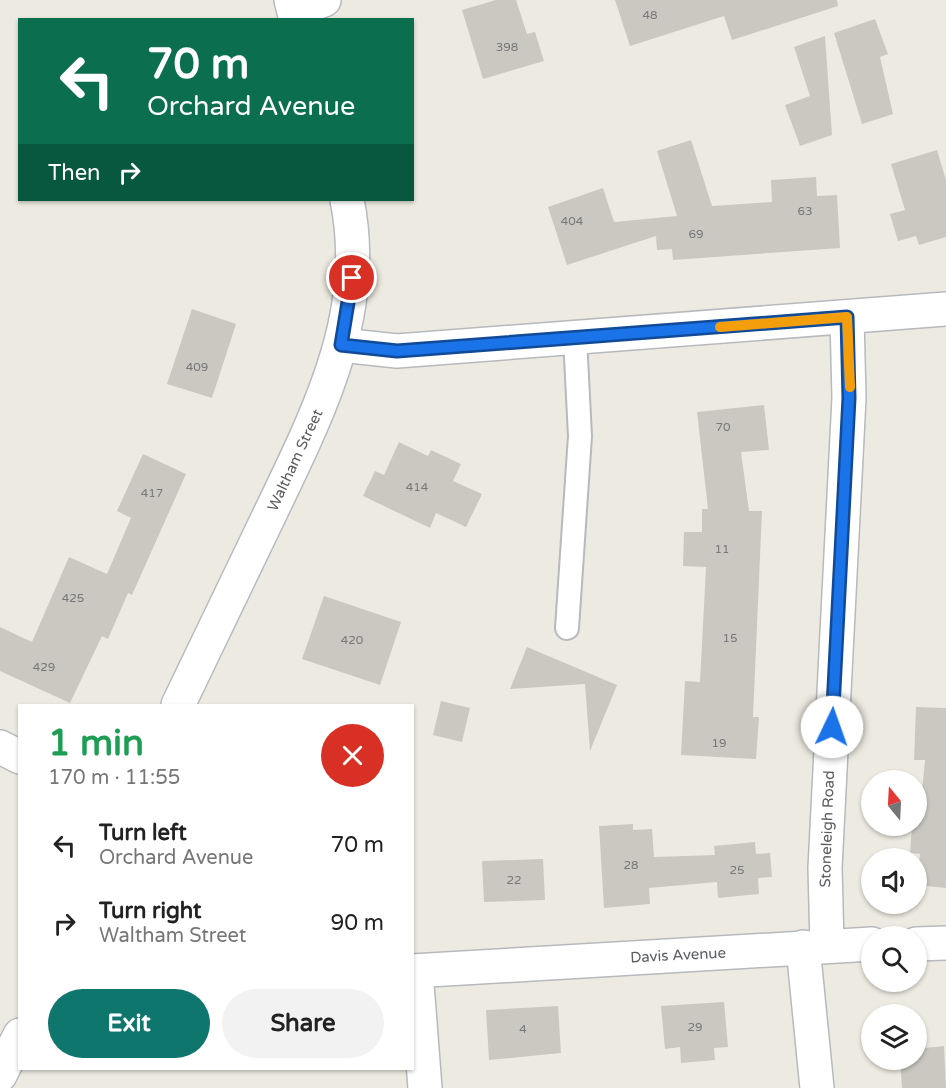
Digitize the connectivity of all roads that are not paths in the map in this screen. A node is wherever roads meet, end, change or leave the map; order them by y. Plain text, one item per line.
1 (324, 0) edge
2 (294, 10) edge
3 (347, 201) edge
4 (946, 309) edge
5 (847, 317) junction
6 (575, 338) junction
7 (341, 345) junction
8 (567, 628) dead end
9 (178, 704) edge
10 (0, 747) edge
11 (18, 756) edge
12 (946, 943) edge
13 (861, 944) edge
14 (927, 944) edge
15 (815, 946) junction
16 (414, 971) edge
17 (18, 1039) edge
18 (0, 1075) edge
19 (425, 1088) edge
20 (817, 1088) edge

1 - 2 street
3 - 7 street, Waltham Street
4 - 5 street
5 - 6 street
5 - 15 street, Stoneleigh Road
6 - 7 street
6 - 8 lane
7 - 9 street, Waltham Street
10 - 11 street
12 - 14 street
13 - 15 street, Davis Avenue
15 - 16 street, Davis Avenue
15 - 20 street
16 - 19 street
17 - 18 street

